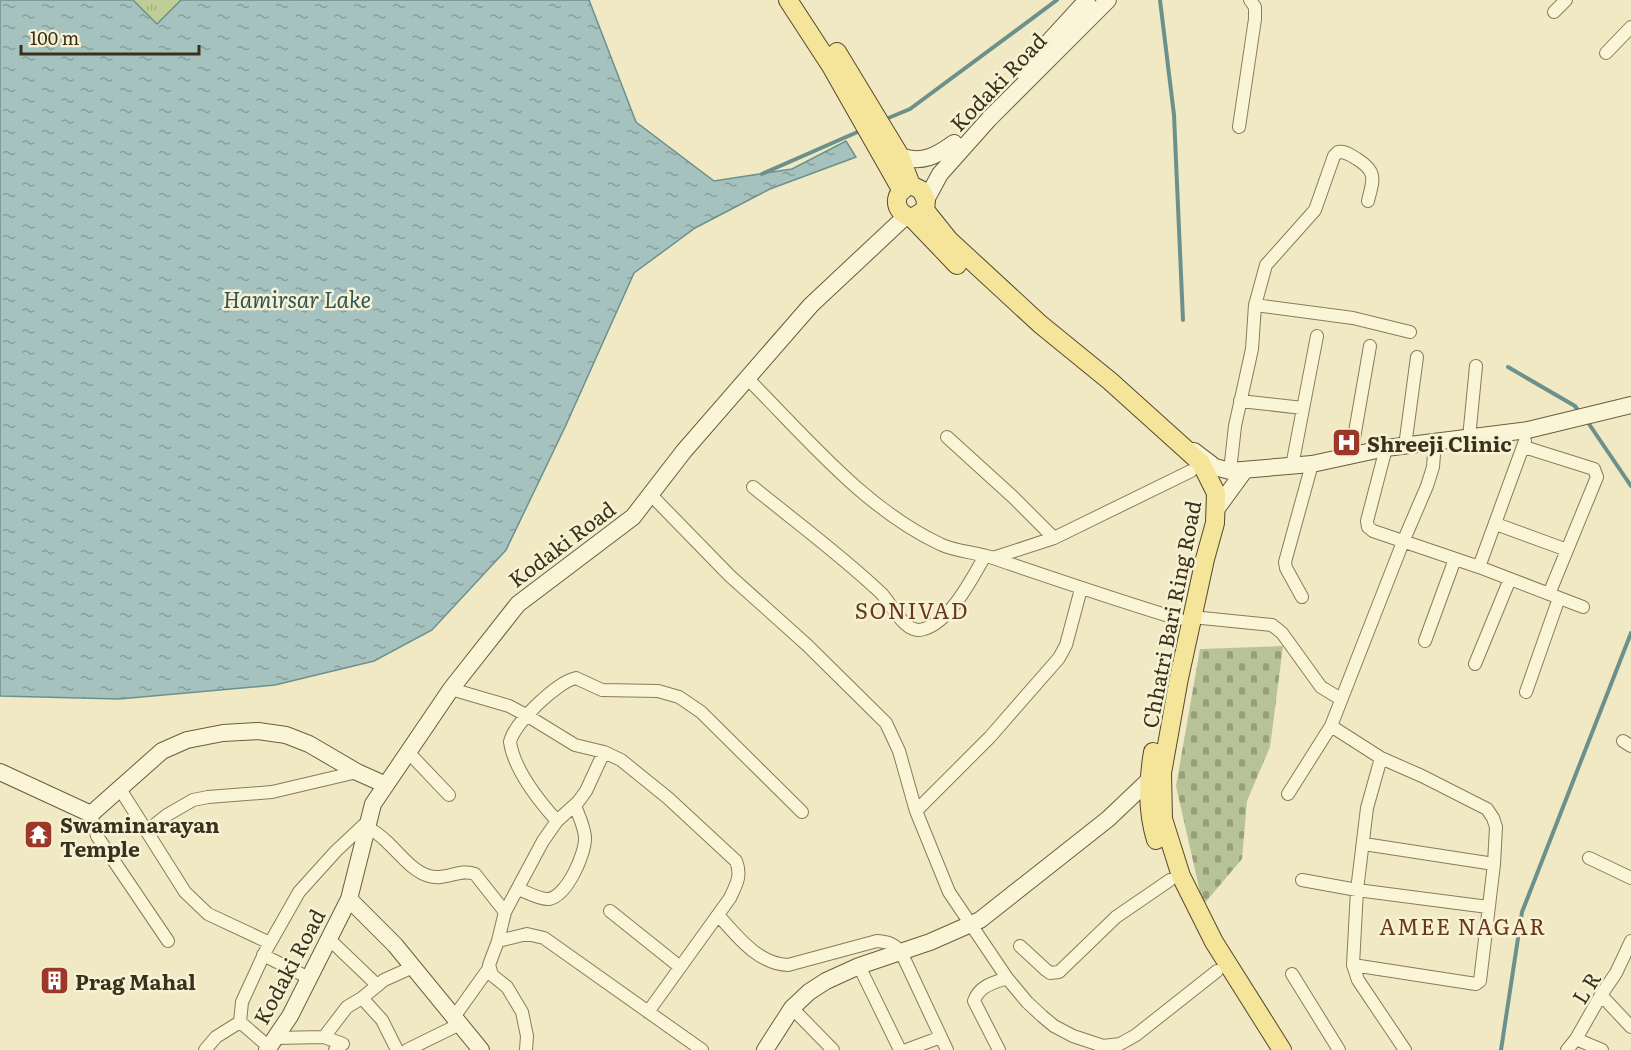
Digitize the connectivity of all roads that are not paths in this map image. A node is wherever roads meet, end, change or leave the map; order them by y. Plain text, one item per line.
1 (788, 0) edge
2 (803, 0) edge
3 (1087, 0) edge
4 (1108, 0) edge
5 (1250, 0) edge
6 (1566, 0) edge
7 (1554, 12) dead end
8 (1631, 27) edge
9 (1606, 53) dead end
10 (1239, 127) dead end
11 (954, 143) junction
12 (900, 156) junction
13 (1368, 201) dead end
14 (912, 202) junction
15 (1255, 305) junction
16 (1410, 332) dead end
17 (1317, 336) dead end
18 (1370, 346) dead end
19 (1417, 357) dead end
20 (1476, 366) dead end
21 (747, 378) junction
22 (1240, 400) junction
23 (1630, 407) edge
24 (1303, 408) junction
25 (1528, 430) junction
26 (1168, 433) junction
27 (947, 437) dead end
28 (1469, 438) junction
29 (1435, 442) junction
30 (1405, 446) junction
31 (1524, 447) junction
32 (1386, 448) junction
33 (1351, 455) junction
34 (1312, 464) junction
35 (1292, 466) junction
36 (1191, 471) junction
37 (1238, 471) junction
38 (753, 487) dead end
39 (651, 495) junction
40 (1215, 511) junction
41 (1496, 524) junction
42 (1054, 538) junction
43 (1403, 542) junction
44 (1567, 550) junction
45 (989, 557) junction
46 (1455, 559) junction
47 (1479, 567) junction
48 (1510, 579) junction
49 (1082, 589) junction
50 (1554, 596) junction
51 (1302, 597) dead end
52 (1583, 607) dead end
53 (1186, 618) junction
54 (1425, 641) dead end
55 (1475, 664) dead end
56 (452, 689) junction
57 (1526, 692) dead end
58 (1341, 699) junction
59 (526, 715) junction
60 (1331, 726) junction
61 (408, 752) junction
62 (604, 752) junction
63 (1381, 758) junction
64 (0, 772) edge
65 (357, 772) junction
66 (1155, 777) junction
67 (386, 785) junction
68 (120, 789) junction
69 (1288, 794) dead end
70 (449, 795) dead end
71 (575, 806) junction
72 (916, 811) junction
73 (802, 812) dead end
74 (91, 814) junction
75 (557, 820) junction
76 (368, 824) junction
77 (147, 831) junction
78 (1364, 844) junction
79 (1589, 858) dead end
80 (1494, 864) junction
81 (1631, 878) edge
82 (1170, 880) junction
83 (1302, 880) dead end
84 (518, 889) junction
85 (1357, 890) junction
86 (349, 899) junction
87 (1488, 907) junction
88 (610, 911) dead end
89 (506, 912) junction
90 (717, 915) junction
91 (972, 924) junction
92 (328, 939) junction
93 (168, 941) dead end
94 (498, 941) junction
95 (1631, 942) edge
96 (270, 943) junction
97 (1020, 946) dead end
98 (901, 952) junction
99 (263, 955) junction
100 (1353, 964) junction
101 (859, 966) junction
102 (413, 967) junction
103 (680, 967) junction
104 (489, 968) junction
105 (1217, 971) junction
106 (1292, 974) dead end
107 (309, 978) junction
108 (1007, 978) junction
109 (376, 984) junction
110 (1601, 994) junction
111 (362, 998) junction
112 (792, 1008) junction
113 (648, 1012) junction
114 (457, 1021) junction
115 (240, 1022) junction
116 (1631, 1027) edge
117 (324, 1037) junction
118 (941, 1037) junction
119 (1576, 1039) junction
120 (270, 1045) edge
121 (343, 1048) edge
122 (1101, 1048) edge
123 (205, 1050) edge
124 (397, 1050) edge
125 (407, 1050) edge
126 (481, 1050) edge
127 (526, 1050) edge
128 (702, 1050) edge
129 (765, 1050) edge
130 (833, 1050) edge
131 (900, 1050) edge
132 (906, 1050) edge
133 (947, 1050) edge
134 (999, 1050) edge
135 (1267, 1050) edge
136 (1282, 1050) edge
137 (1339, 1050) edge
138 (1405, 1050) edge
139 (1567, 1050) edge
140 (1602, 1050) edge

1 - 14 main road, Chhatri Bari Ring Road
2 - 12 main road, Chhatri Bari Ring Road
3 - 11 street, Kodaki Road
4 - 14 street, Kodaki Road
5 - 10 street
6 - 7 street
8 - 9 street
11 - 12 street, Kodaki Road
11 - 14 street, Kodaki Road
12 - 14 main road, Chhatri Bari Ring Road
13 - 15 street
14 - 21 street, Kodaki Road
14 - 26 main road, Chhatri Bari Ring Road
14 - 36 main road, Chhatri Bari Ring Road
15 - 16 street
15 - 22 street
17 - 24 street
18 - 33 street
19 - 30 street
20 - 28 street
21 - 39 street, Kodaki Road
21 - 45 street
22 - 24 street
22 - 37 street
23 - 25 street
24 - 35 street
25 - 28 street
25 - 31 street
26 - 37 street
26 - 40 main road, Chhatri Bari Ring Road
27 - 42 street
28 - 29 street
29 - 30 street
29 - 43 street
30 - 32 street
31 - 41 street
31 - 44 street
32 - 33 street
32 - 43 street
33 - 34 street
34 - 35 street
34 - 51 street
35 - 37 street
36 - 42 street
36 - 53 main road, Chhatri Bari Ring Road
37 - 40 street
38 - 45 street
39 - 56 street, Kodaki Road
39 - 72 street
40 - 53 main road, Chhatri Bari Ring Road
41 - 44 street
41 - 47 street
42 - 45 street
43 - 46 street
43 - 58 street
44 - 50 street
45 - 49 street
46 - 47 street
46 - 54 street
47 - 48 street
48 - 50 street
48 - 55 street
49 - 53 street
49 - 72 street
50 - 52 street
50 - 57 street
53 - 58 street
53 - 66 main road, Chhatri Bari Ring Road
56 - 59 street
56 - 61 street, Kodaki Road
58 - 60 street
59 - 62 street
59 - 73 street
59 - 75 street
60 - 63 street
60 - 69 street
61 - 67 street, Kodaki Road
61 - 70 street
62 - 71 street
62 - 90 street
63 - 78 street
63 - 80 street
64 - 74 street
65 - 67 street
65 - 68 street
65 - 77 street
66 - 82 main road, Chhatri Bari Ring Road
66 - 91 street
66 - 136 main road, Chhatri Bari Ring Road
67 - 76 street, Kodaki Road
68 - 74 street
68 - 77 street
71 - 75 street
71 - 84 street
72 - 91 street
74 - 93 street
75 - 84 street
76 - 86 street, Kodaki Road
76 - 89 street
76 - 96 street
77 - 96 street
78 - 80 street
78 - 85 street
79 - 81 street
80 - 87 street
82 - 97 street
82 - 105 main road, Chhatri Bari Ring Road
83 - 85 street
84 - 89 street
85 - 87 street
85 - 100 street
86 - 92 street, Kodaki Road
86 - 102 street
87 - 100 street
88 - 103 street
89 - 94 street
90 - 98 street
90 - 103 street
91 - 98 street
91 - 108 street
92 - 107 street, Kodaki Road
92 - 109 street
94 - 104 street
94 - 113 street
95 - 110 street, L R
96 - 99 street
98 - 101 street
98 - 118 street
99 - 107 street
99 - 115 street
100 - 138 street
101 - 112 street
101 - 131 street
102 - 109 street
102 - 114 street
103 - 113 street
104 - 114 street
104 - 127 street
105 - 122 street
105 - 135 main road, Chhatri Bari Ring Road
106 - 137 street
107 - 120 street, Kodaki Road
108 - 122 street
108 - 134 street
109 - 111 street
110 - 116 street
110 - 119 street, L R
111 - 117 street
111 - 124 street
112 - 129 street
112 - 130 street
113 - 128 street
114 - 125 street
114 - 126 street
115 - 120 street
115 - 123 street
117 - 120 street
117 - 121 street
118 - 132 street
118 - 133 street
119 - 139 street, L R
119 - 140 street

